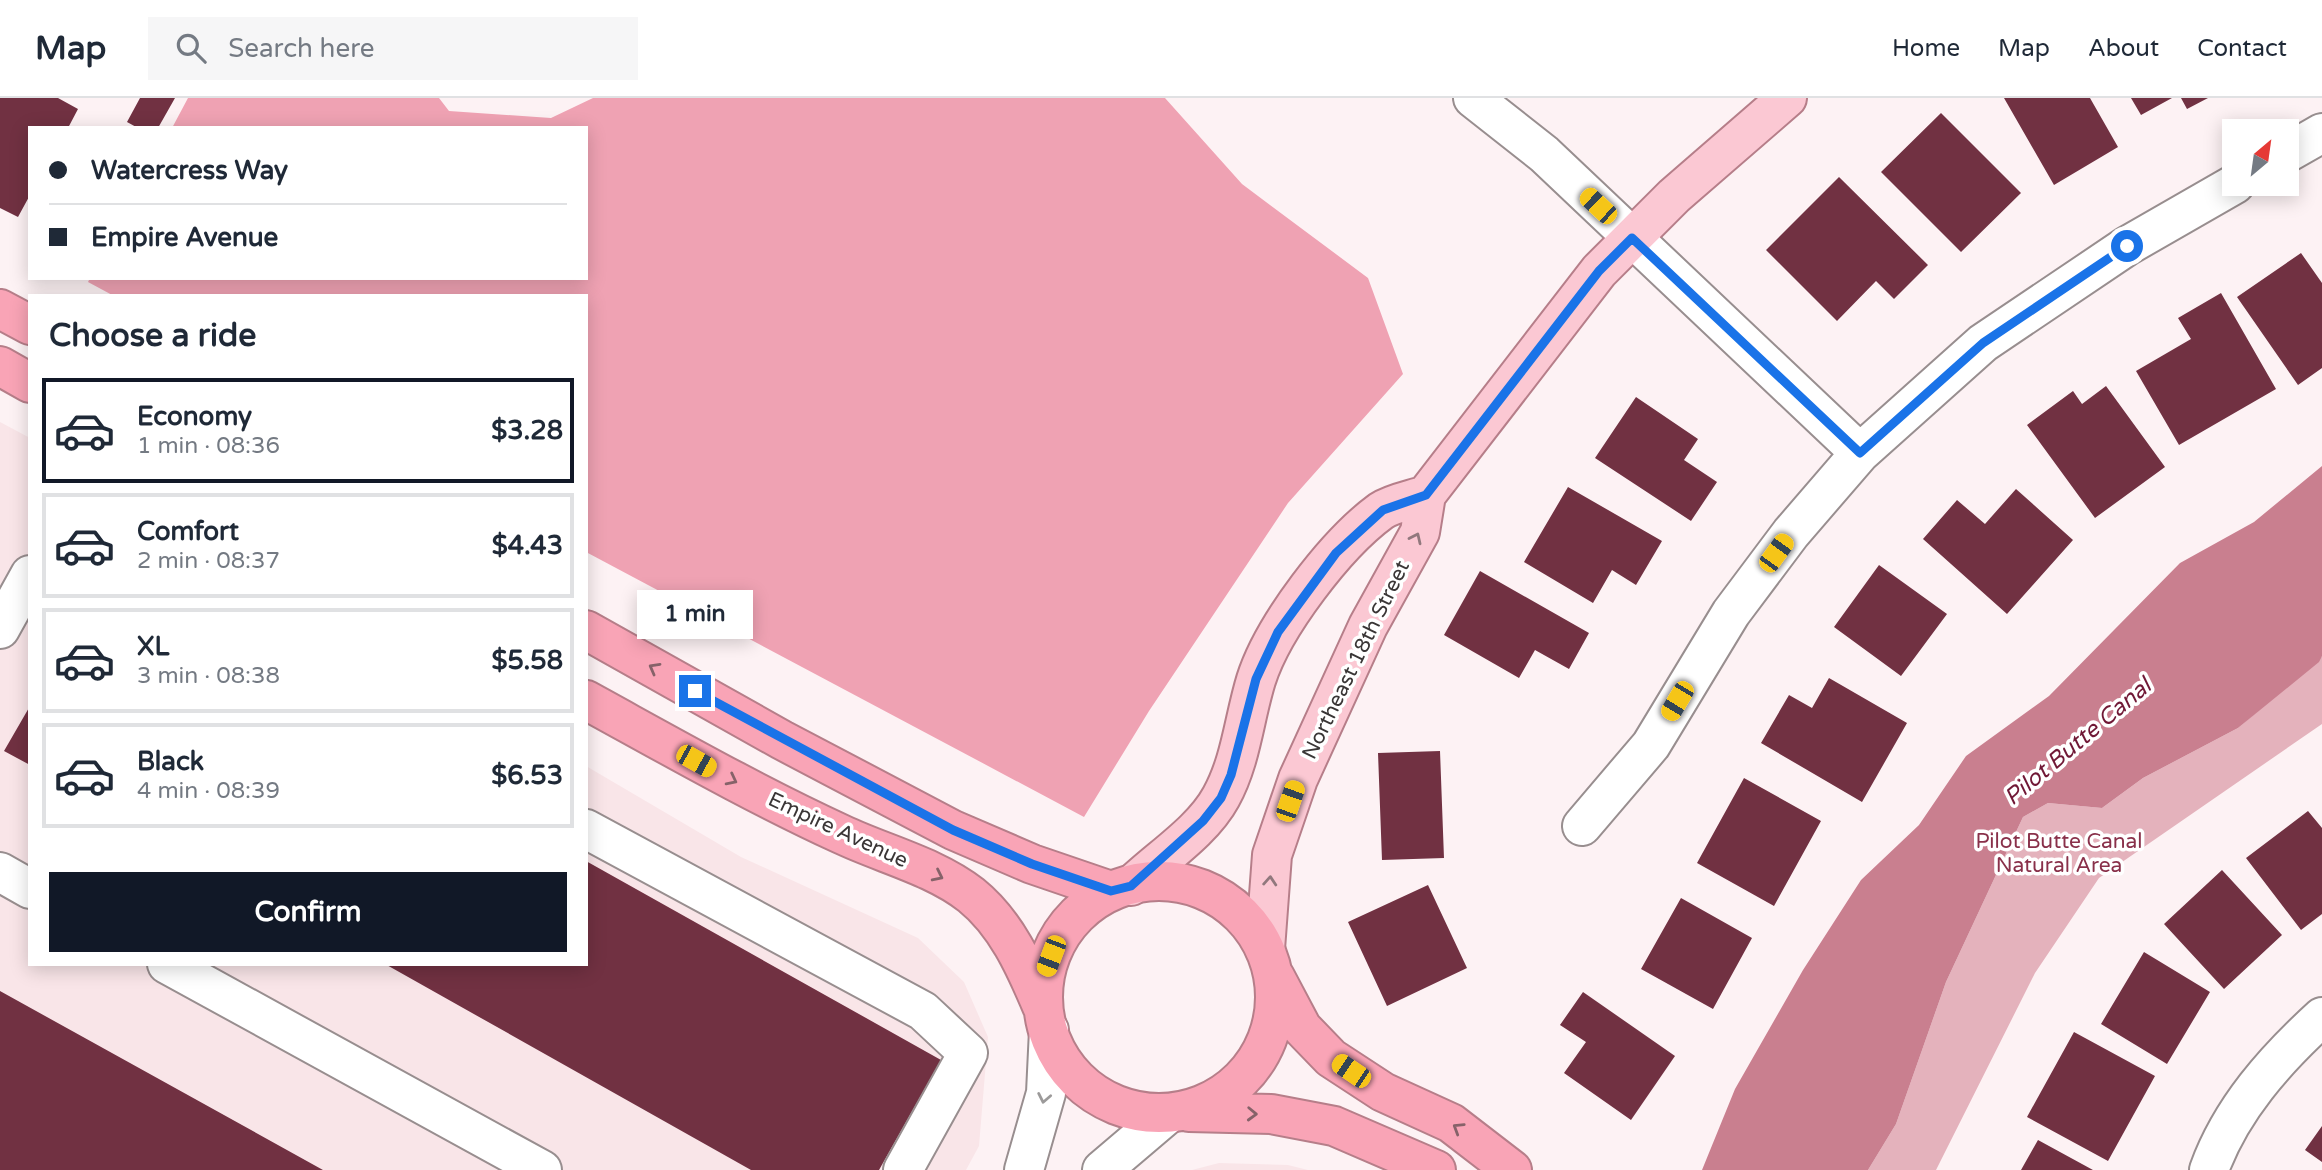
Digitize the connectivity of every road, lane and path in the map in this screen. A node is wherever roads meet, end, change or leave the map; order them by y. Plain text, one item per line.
1 (1472, 98) edge
2 (1787, 98) edge
3 (2322, 133) edge
4 (2300, 146) edge
5 (2222, 191) edge
6 (1632, 238) junction
7 (0, 309) edge
8 (28, 324) edge
9 (0, 366) edge
10 (28, 382) edge
11 (1860, 453) junction
12 (1426, 495) junction
13 (28, 579) edge
14 (0, 629) edge
15 (588, 631) edge
16 (588, 701) edge
17 (1582, 826) dead end
18 (588, 830) edge
19 (0, 872) edge
20 (28, 888) edge
21 (1121, 888) junction
22 (1269, 962) junction
23 (171, 966) edge
24 (2322, 1017) edge
25 (1046, 1019) junction
26 (1176, 1112) junction
27 (542, 1170) edge
28 (903, 1170) edge
29 (1024, 1170) edge
30 (1102, 1170) edge
31 (1436, 1170) edge
32 (1512, 1170) edge
33 (2209, 1170) edge

1 - 6 street
2 - 6 main road, Northeast 18th Street
3 - 4 street
5 - 11 street
6 - 11 street
6 - 12 main road, Northeast 18th Street
7 - 8 highway
9 - 10 highway
11 - 17 street
12 - 21 main road
22 -> 12 main road, Northeast 18th Street
13 - 14 street
21 -> 15 highway
16 -> 25 highway, Empire Avenue
18 - 28 street
19 - 20 street
21 - 22 highway
21 - 25 highway
22 - 26 highway
32 -> 22 highway
23 - 27 street
24 - 33 street
25 - 26 highway
25 -> 29 street
26 - 30 street
26 -> 31 highway

